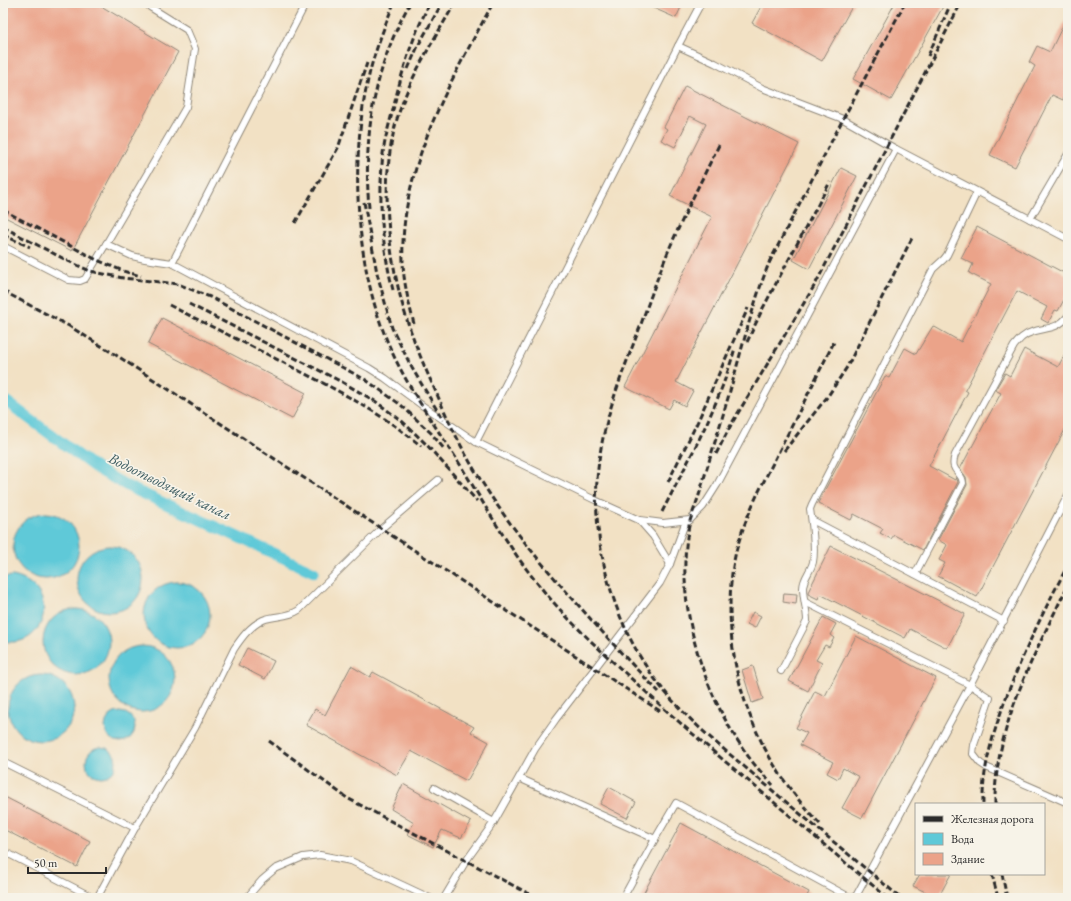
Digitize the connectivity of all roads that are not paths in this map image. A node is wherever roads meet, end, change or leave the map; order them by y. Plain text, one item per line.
1 (153, 3) edge
2 (306, 3) edge
3 (701, 3) edge
4 (678, 46) junction
5 (896, 148) junction
6 (1068, 154) edge
7 (978, 192) junction
8 (1030, 219) junction
9 (1068, 239) edge
10 (106, 244) junction
11 (3, 246) edge
12 (172, 263) junction
13 (1068, 316) edge
14 (476, 442) junction
15 (438, 480) dead end
16 (1068, 495) edge
17 (639, 520) junction
18 (690, 520) junction
19 (812, 520) junction
20 (670, 564) junction
21 (916, 574) junction
22 (805, 602) junction
23 (1004, 621) junction
24 (781, 671) dead end
25 (970, 685) junction
26 (3, 762) edge
27 (519, 778) junction
28 (434, 788) dead end
29 (1068, 803) edge
30 (494, 822) junction
31 (135, 828) junction
32 (655, 839) junction
33 (3, 851) edge
34 (95, 898) edge
35 (248, 898) edge
36 (430, 898) edge
37 (444, 898) edge
38 (623, 898) edge
39 (851, 898) edge
40 (855, 898) edge

1 - 10 lane
2 - 12 lane
3 - 4 lane
4 - 5 lane
4 - 14 lane
5 - 7 lane
5 - 18 lane
6 - 8 lane
7 - 8 lane
7 - 19 lane
8 - 9 lane
10 - 11 lane
10 - 12 lane
12 - 14 lane
13 - 21 lane
14 - 17 lane
15 - 31 lane
16 - 23 lane
17 - 18 lane
17 - 20 lane
18 - 20 lane
19 - 21 lane
19 - 22 lane
20 - 27 lane
21 - 23 lane
22 - 24 lane
22 - 25 lane
23 - 25 lane
25 - 29 lane
25 - 40 lane
26 - 31 lane
27 - 30 lane
27 - 32 lane
28 - 30 lane
30 - 37 lane
31 - 34 lane
32 - 38 lane
32 - 39 lane
33 - 34 lane
35 - 36 lane

